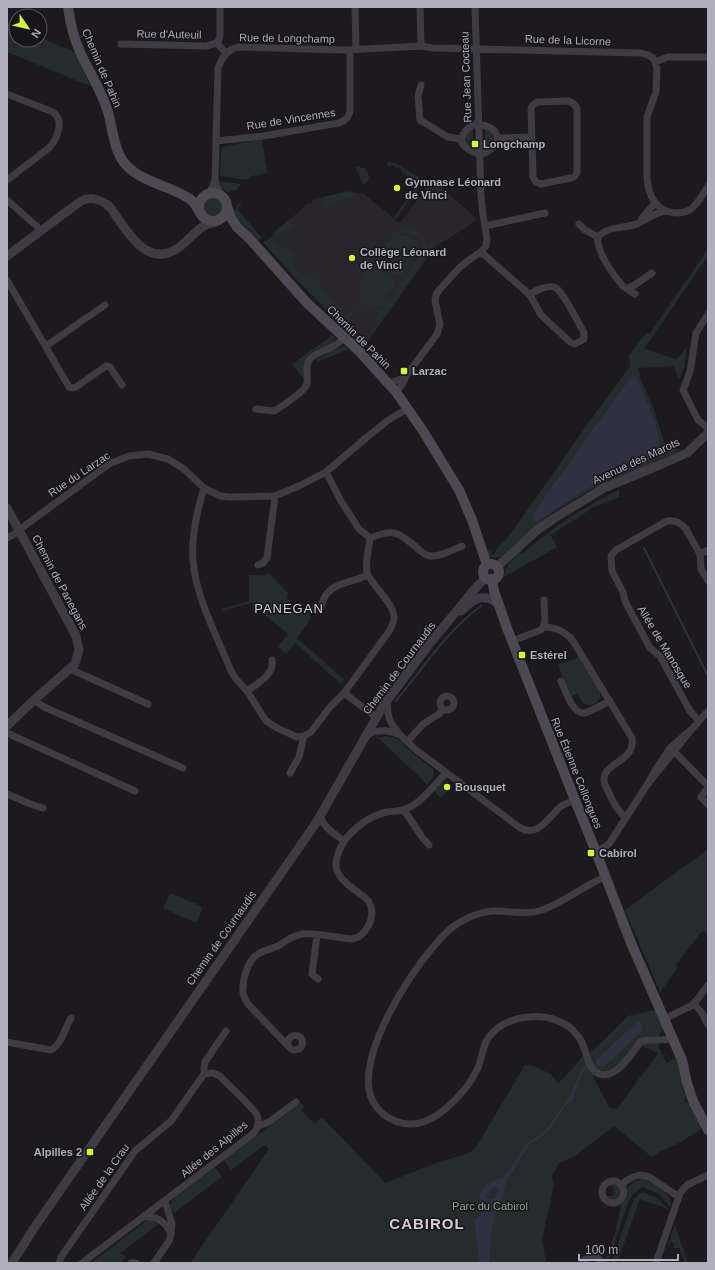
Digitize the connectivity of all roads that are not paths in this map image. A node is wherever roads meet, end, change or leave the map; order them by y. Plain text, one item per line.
1 (68, 7) edge
2 (220, 7) edge
3 (355, 7) edge
4 (420, 7) edge
5 (475, 7) edge
6 (121, 44) dead end
7 (217, 44) junction
8 (421, 46) junction
9 (353, 49) junction
10 (476, 49) junction
11 (226, 53) junction
12 (708, 57) edge
13 (655, 62) junction
14 (421, 85) dead end
15 (7, 94) edge
16 (479, 124) junction
17 (531, 137) junction
18 (498, 138) junction
19 (461, 139) junction
20 (216, 141) junction
21 (480, 154) junction
22 (215, 179) dead end
23 (7, 180) edge
24 (708, 186) edge
25 (185, 195) junction
26 (206, 195) junction
27 (7, 200) edge
28 (655, 203) junction
29 (228, 209) junction
30 (667, 211) junction
31 (200, 212) junction
32 (545, 213) dead end
33 (640, 221) junction
34 (216, 222) junction
35 (579, 224) dead end
36 (485, 226) junction
37 (237, 227) junction
38 (41, 230) junction
39 (197, 232) junction
40 (598, 237) junction
41 (481, 252) junction
42 (7, 256) edge
43 (652, 272) dead end
44 (7, 280) edge
45 (627, 288) junction
46 (635, 294) dead end
47 (530, 295) junction
48 (105, 305) dead end
49 (708, 314) edge
50 (344, 337) junction
51 (46, 346) junction
52 (122, 385) dead end
53 (393, 388) junction
54 (256, 408) dead end
55 (407, 409) junction
56 (708, 428) edge
57 (708, 433) edge
58 (326, 472) junction
59 (204, 488) junction
60 (275, 496) junction
61 (7, 508) edge
62 (18, 531) junction
63 (7, 538) edge
64 (370, 538) junction
65 (462, 546) dead end
66 (708, 550) edge
67 (700, 554) junction
68 (258, 565) dead end
69 (492, 566) junction
70 (368, 575) junction
71 (489, 578) junction
72 (708, 581) edge
73 (544, 600) dead end
74 (497, 603) junction
75 (321, 607) dead end
76 (445, 625) junction
77 (543, 627) junction
78 (512, 641) junction
79 (272, 660) dead end
80 (70, 669) junction
81 (561, 680) dead end
82 (248, 691) junction
83 (344, 693) junction
84 (388, 699) junction
85 (34, 700) junction
86 (610, 701) junction
87 (148, 704) dead end
88 (444, 710) dead end
89 (708, 711) edge
90 (377, 715) junction
91 (698, 721) junction
92 (390, 722) junction
93 (7, 726) edge
94 (385, 731) junction
95 (7, 733) edge
96 (400, 735) junction
97 (304, 736) junction
98 (365, 736) junction
99 (407, 742) junction
100 (672, 750) junction
101 (183, 768) dead end
102 (446, 772) junction
103 (290, 773) dead end
104 (708, 787) edge
105 (135, 791) dead end
106 (7, 794) edge
107 (575, 800) junction
108 (708, 805) edge
109 (42, 808) dead end
110 (404, 810) junction
111 (626, 818) junction
112 (318, 819) junction
113 (344, 841) junction
114 (429, 845) dead end
115 (596, 852) junction
116 (605, 877) junction
117 (317, 935) junction
118 (318, 979) dead end
119 (708, 985) edge
120 (694, 1004) junction
121 (71, 1018) dead end
122 (664, 1019) junction
123 (708, 1025) edge
124 (226, 1031) dead end
125 (673, 1038) junction
126 (7, 1042) edge
127 (288, 1045) dead end
128 (204, 1074) junction
129 (296, 1102) dead end
130 (258, 1126) junction
131 (708, 1130) edge
132 (708, 1175) edge
133 (621, 1185) dead end
134 (679, 1197) junction
135 (165, 1201) junction
136 (145, 1217) junction
137 (171, 1234) junction
138 (12, 1263) edge
139 (59, 1263) edge
140 (82, 1263) edge
141 (131, 1263) edge
142 (136, 1263) edge
143 (154, 1263) edge
144 (582, 1263) edge
145 (602, 1263) edge
146 (656, 1263) edge

1 - 25 main road, Chemin de Pahin
2 - 7 street, Rue d'Auteuil
3 - 9 street, Rue de Vincennes
4 - 8 street
5 - 10 street, Rue Jean Cocteau
6 - 7 street, Rue d'Auteuil
7 - 11 street, Rue d'Auteuil
8 - 9 street, Rue de Longchamp
8 - 10 street, Rue de Longchamp
9 - 11 street, Rue de Longchamp
9 - 20 street, Rue de Vincennes
10 - 13 street, Rue de la Licorne
10 - 16 street, Rue Jean Cocteau
11 - 20 street, Rue de Longchamp
12 - 13 street
13 - 28 street
14 - 19 street
15 - 23 street
16 - 18 street
16 - 19 street
16 - 21 street, Rue Jean Cocteau
17 - 17 street
17 - 18 street
18 - 21 street
19 - 21 street
20 - 22 street, Rue de Longchamp
21 - 36 street, Rue Jean Cocteau
24 - 30 street
25 - 26 main road, Chemin de Pahin
25 - 31 main road, Chemin de Pahin
26 - 29 main road
26 - 31 main road
27 - 38 street
28 - 30 street
28 - 33 street
29 - 34 main road
29 - 37 main road, Chemin de Pahin
30 - 33 street
31 - 34 main road
31 - 39 street
32 - 36 street
33 - 40 street
34 - 37 main road
34 - 39 street
35 - 40 street
36 - 41 street, Rue Jean Cocteau
37 - 50 main road, Chemin de Pahin
38 - 39 street
38 - 42 street
40 - 45 street
41 - 47 street
41 - 53 street
43 - 45 street
44 - 51 street
45 - 46 street
47 - 47 street
48 - 51 street
49 - 56 street
50 - 53 main road, Chemin de Pahin
50 - 54 street
51 - 52 street
53 - 55 main road, Chemin de Pahin
55 - 58 street, Rue du Larzac
55 - 69 main road, Chemin de Pahin
57 - 69 street, Avenue des Marots
58 - 60 street, Rue du Larzac
58 - 64 street
59 - 60 street, Rue du Larzac
59 - 62 street, Rue du Larzac
59 - 82 street
60 - 68 street
61 - 62 street, Chemin de Panegans
62 - 63 street, Rue du Larzac
62 - 80 street, Chemin de Panegans
64 - 65 street
64 - 70 street
66 - 67 street
67 - 72 street, Allée de Manosque
67 - 91 street, Allée de Manosque
69 - 71 main road
70 - 75 street
70 - 83 street
71 - 74 main road, Rue Étienne Collongues
71 - 76 street, Chemin de Cournaudis
73 - 77 street
74 - 76 street, Chemin de Cournaudis
74 - 78 main road, Rue Étienne Collongues
76 - 84 street, Chemin de Cournaudis
77 - 78 street
77 - 86 street
78 - 107 main road, Rue Étienne Collongues
79 - 82 street
80 - 85 street, Chemin de Panegans
80 - 87 street
81 - 86 street
82 - 97 street
83 - 90 street
83 - 97 street
84 - 90 street, Chemin de Cournaudis
84 - 92 street
85 - 93 street, Chemin de Panegans
85 - 101 street
86 - 111 street
88 - 99 street
89 - 91 street
90 - 92 street
90 - 98 street, Chemin de Cournaudis
91 - 100 street
92 - 94 street
92 - 96 street
94 - 96 street
94 - 98 street
95 - 105 street
96 - 99 street
97 - 103 street
98 - 112 street, Chemin de Cournaudis
99 - 102 street
100 - 104 street
100 - 111 street
102 - 107 street
102 - 110 street
104 - 108 street
106 - 109 street
107 - 115 main road, Rue Étienne Collongues
110 - 113 street
110 - 114 street
111 - 115 street
112 - 113 street
112 - 138 street, Chemin de Cournaudis
113 - 117 street
115 - 116 main road, Rue Étienne Collongues
116 - 122 main road, Rue Étienne Collongues
116 - 125 street
117 - 118 street
117 - 127 street
119 - 120 street
120 - 122 street
120 - 123 street
121 - 126 street
122 - 125 main road, Rue Étienne Collongues
124 - 128 street, Allée de la Crau
125 - 131 main road, Rue Étienne Collongues
128 - 130 street
128 - 139 street, Allée de la Crau
129 - 130 street, Allée des Alpilles
130 - 135 street, Allée des Alpilles
132 - 134 street
133 - 134 street
134 - 146 street
135 - 136 street, Allée des Alpilles
135 - 137 street
136 - 137 street
136 - 140 street, Allée des Alpilles
137 - 143 street
141 - 142 street
144 - 145 street

